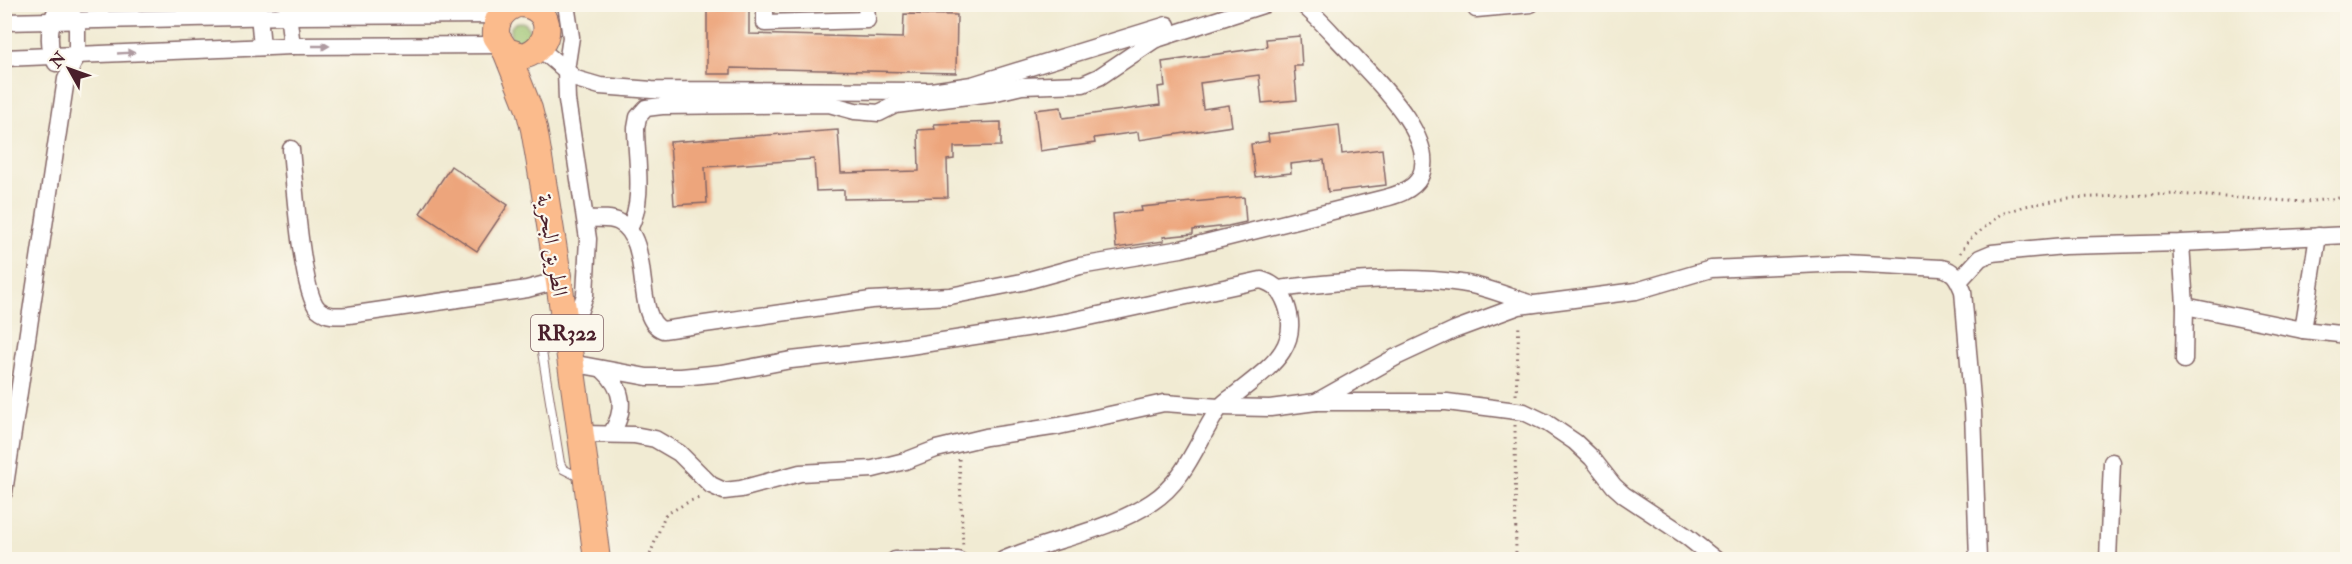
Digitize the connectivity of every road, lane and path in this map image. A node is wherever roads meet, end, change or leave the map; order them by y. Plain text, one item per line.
1 (58, 4) edge
2 (65, 4) edge
3 (566, 4) edge
4 (765, 4) edge
5 (866, 4) edge
6 (1235, 4) edge
7 (1266, 4) edge
8 (1302, 4) edge
9 (1531, 4) edge
10 (518, 8) edge
11 (1476, 9) dead end
12 (288, 10) edge
13 (475, 10) edge
14 (258, 11) edge
15 (4, 22) edge
16 (51, 22) junction
17 (77, 22) junction
18 (292, 46) junction
19 (262, 47) junction
20 (503, 48) junction
21 (538, 49) junction
22 (51, 56) junction
23 (77, 56) junction
24 (4, 58) edge
25 (566, 70) junction
26 (66, 79) junction
27 (529, 109) junction
28 (291, 149) dead end
29 (2348, 197) edge
30 (586, 219) junction
31 (629, 230) junction
32 (2348, 235) edge
33 (2319, 236) junction
34 (2181, 243) junction
35 (1954, 275) junction
36 (560, 280) junction
37 (1278, 289) junction
38 (1526, 305) junction
39 (562, 306) junction
40 (2185, 306) junction
41 (2303, 330) junction
42 (567, 335) junction
43 (2348, 335) edge
44 (2184, 360) dead end
45 (571, 363) junction
46 (603, 370) junction
47 (1316, 402) junction
48 (1219, 408) junction
49 (1515, 410) junction
50 (582, 434) junction
51 (611, 434) junction
52 (959, 444) junction
53 (2112, 462) dead end
54 (587, 482) junction
55 (724, 491) junction
56 (4, 492) edge
57 (961, 554) edge
58 (597, 560) edge
59 (648, 560) edge
60 (895, 560) edge
61 (1003, 560) edge
62 (1516, 560) edge
63 (1716, 560) edge
64 (1978, 560) edge
65 (2108, 560) edge

1 - 16 street
2 - 17 street
3 - 25 street
4 - 5 street
6 - 25 street
7 - 31 street
8 - 31 street
9 - 11 street
10 - 13 street
10 - 20 main road, RR322
10 - 21 main road, RR322
12 - 13 street
12 - 14 street
12 - 18 street
14 - 17 street
14 - 19 street
15 - 16 street
16 - 17 street
16 - 22 street
17 - 23 street
18 - 19 street
18 -> 20 street
23 -> 19 street
20 - 21 main road
20 - 27 main road, الطريق البحرية / RR322
21 - 25 street
21 - 27 main road, الطريق البحرية / RR322
22 - 23 street
22 - 24 street
22 - 26 street
23 - 26 street
25 - 30 street
26 - 56 street
27 - 36 main road, الطريق البحرية / RR322
28 - 36 street
29 - 35 path
30 - 31 street
30 - 42 street
32 - 33 street
33 - 34 street
33 - 41 street
34 - 35 street
34 - 40 street
35 - 38 street
35 - 64 street
36 - 39 main road, الطريق البحرية / RR322
37 - 38 street
37 - 46 street
37 - 48 street
38 - 47 street
38 - 49 path
39 - 42 main road, الطريق البحرية / RR322
39 - 54 lane
40 - 41 street
40 - 44 street
41 - 43 street
42 - 45 main road, الطريق البحرية / RR322
45 - 46 street
45 - 50 main road, الطريق البحرية / RR322
46 - 51 street
47 - 48 street
47 - 49 street
48 - 52 street
48 - 61 street
49 - 62 path
49 - 63 street
50 - 51 street
50 - 54 main road, الطريق البحرية / RR322
51 - 55 street
52 - 55 street
52 - 57 path
53 - 65 street
54 - 58 main road, الطريق البحرية / RR322
55 - 59 path
57 - 60 street

